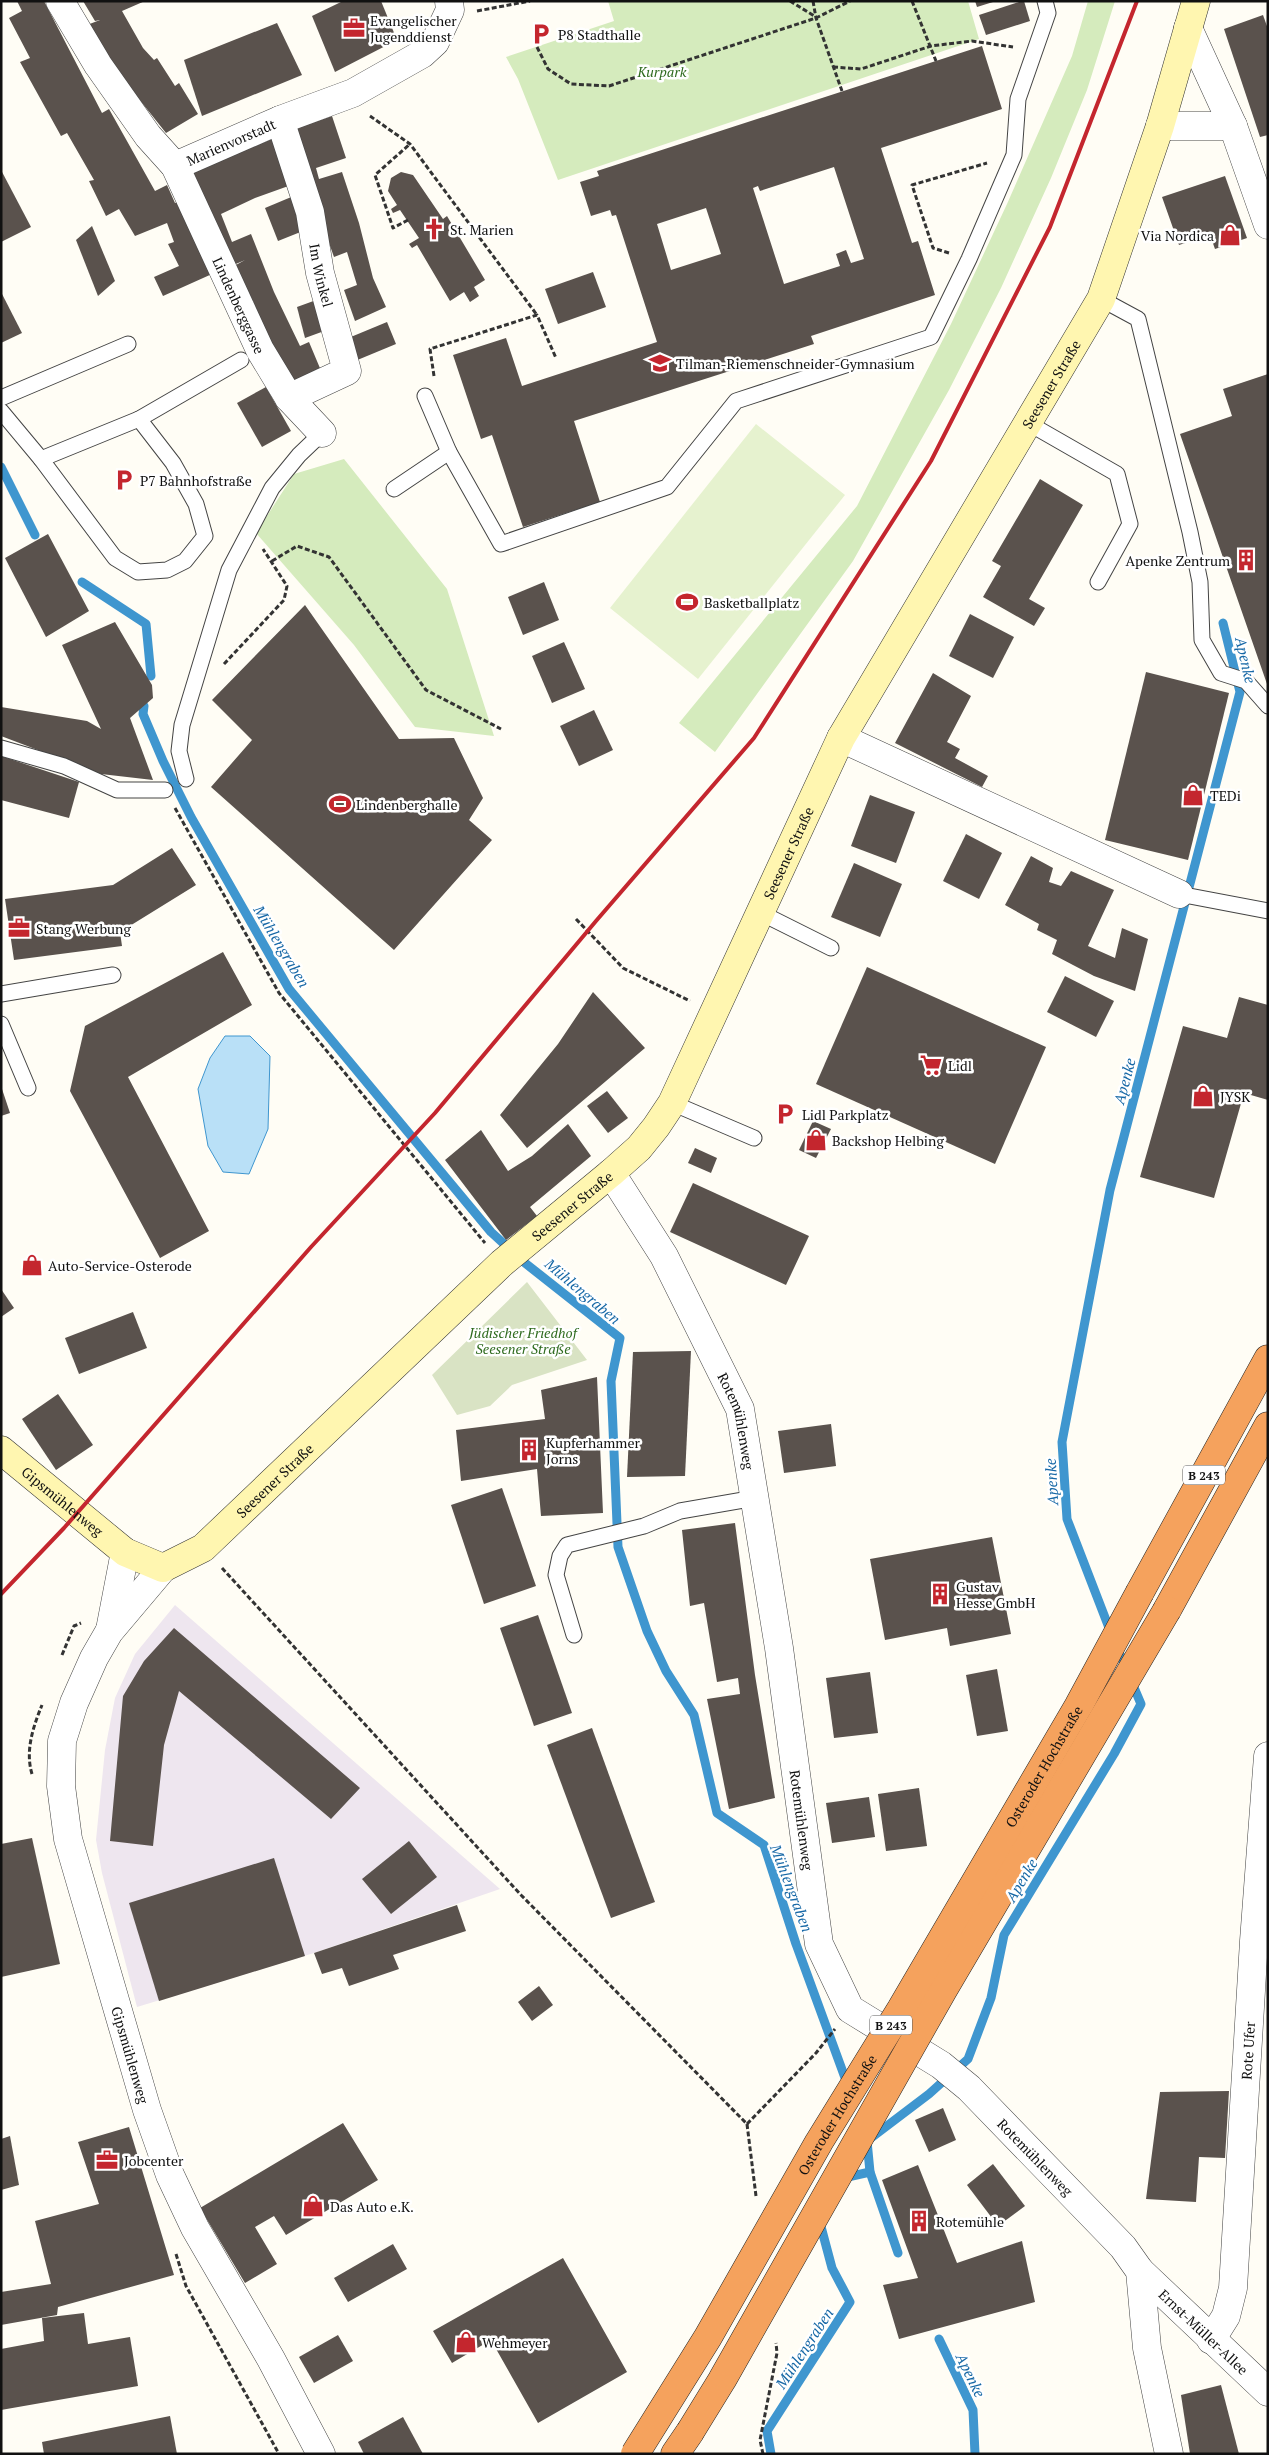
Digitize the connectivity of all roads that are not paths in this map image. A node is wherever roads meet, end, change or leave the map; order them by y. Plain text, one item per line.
1 (60, 1) edge
2 (1045, 1) edge
3 (1196, 1) edge
4 (450, 6) edge
5 (1188, 28) junction
6 (280, 120) junction
7 (1160, 126) junction
8 (1233, 126) junction
9 (175, 166) junction
10 (1268, 225) edge
11 (1101, 299) junction
12 (128, 344) dead end
13 (240, 360) dead end
14 (425, 396) dead end
15 (1, 398) edge
16 (289, 398) junction
17 (1, 411) edge
18 (139, 419) junction
19 (1028, 423) junction
20 (322, 432) joint
21 (449, 452) junction
22 (41, 459) junction
23 (394, 489) dead end
24 (1098, 582) dead end
25 (1268, 706) edge
26 (842, 738) junction
27 (1, 748) edge
28 (186, 778) dead end
29 (165, 790) road end
30 (1186, 896) joint
31 (1268, 911) edge
32 (759, 912) junction
33 (831, 948) dead end
34 (113, 975) dead end
35 (1, 994) edge
36 (1, 1024) edge
37 (28, 1088) dead end
38 (672, 1104) junction
39 (754, 1138) dead end
40 (611, 1173) junction
41 (1268, 1359) edge
42 (1268, 1426) edge
43 (1, 1450) edge
44 (755, 1498) junction
45 (125, 1552) junction
46 (163, 1568) junction
47 (109, 1632) junction
48 (574, 1635) dead end
49 (1268, 1756) edge
50 (1140, 2271) junction
51 (1211, 2340) junction
52 (1268, 2392) edge
53 (321, 2454) edge
54 (635, 2454) edge
55 (675, 2454) edge
56 (1169, 2454) edge

1 - 9 street, Marienvorstadt
2 - 21 lane
3 - 5 street, Seesener Straße
4 - 6 street, Marienvorstadt
5 - 7 street, Seesener Straße
5 - 8 street
6 - 9 street, Marienvorstadt
6 - 16 street, Im Winkel
7 - 8 street
7 - 11 street, Seesener Straße
8 - 10 street
9 - 16 street, Lindenberggasse
11 - 19 street, Seesener Straße
11 - 25 lane
12 - 15 lane
13 - 18 lane
14 - 21 lane
16 - 20 street, Lindenberggasse
17 - 22 lane
18 - 22 lane
18 - 22 lane
19 - 24 lane
19 - 26 street, Seesener Straße
20 - 28 lane
21 - 23 lane
26 - 30 street
26 - 32 street, Seesener Straße
27 - 29 lane
30 - 31 lane
32 - 33 lane
32 - 38 street, Seesener Straße
34 - 35 lane
36 - 37 lane
38 - 39 lane
38 - 40 street, Seesener Straße
40 - 44 street, Rotemühlenweg
40 - 46 street, Seesener Straße
41 - 54 highway, Osteroder Hochstraße / B 243, bridge
42 - 55 highway, Osteroder Hochstraße / B 243, bridge
43 - 45 street, Gipsmühlenweg
44 - 48 lane
44 - 50 street, Rotemühlenweg
45 - 46 street, Gipsmühlenweg
45 - 47 street, Gipsmühlenweg
46 - 47 street, Gipsmühlenweg
47 - 53 street, Gipsmühlenweg
49 - 51 street, Rote Ufer
50 - 51 street, Ernst-Müller-Allee
50 - 56 street
51 - 52 street, Ernst-Müller-Allee

